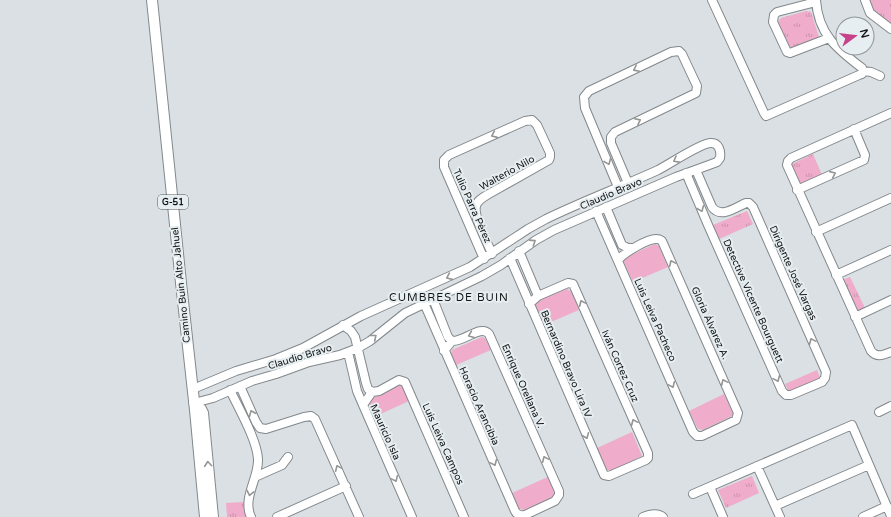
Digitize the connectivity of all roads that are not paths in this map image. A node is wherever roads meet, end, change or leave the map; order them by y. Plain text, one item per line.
1 (152, 0) edge
2 (712, 0) edge
3 (864, 0) edge
4 (816, 1) edge
5 (891, 29) edge
6 (829, 38) junction
7 (863, 71) junction
8 (880, 76) dead end
9 (891, 113) edge
10 (854, 129) junction
11 (596, 132) junction
12 (612, 138) junction
13 (601, 144) junction
14 (444, 160) joint
15 (659, 169) junction
16 (696, 170) junction
17 (686, 173) junction
18 (665, 181) junction
19 (628, 183) junction
20 (618, 187) junction
21 (797, 190) junction
22 (891, 198) edge
23 (476, 206) junction
24 (462, 207) junction
25 (606, 207) junction
26 (596, 211) junction
27 (560, 212) junction
28 (721, 212) junction
29 (566, 224) junction
30 (708, 225) junction
31 (816, 232) junction
32 (633, 248) junction
33 (891, 250) edge
34 (519, 251) junction
35 (492, 254) junction
36 (510, 258) junction
37 (484, 259) junction
38 (618, 260) junction
39 (474, 265) junction
40 (836, 275) junction
41 (482, 276) junction
42 (538, 296) junction
43 (433, 299) junction
44 (891, 300) edge
45 (424, 303) junction
46 (529, 304) junction
47 (855, 317) junction
48 (343, 325) junction
49 (452, 341) junction
50 (358, 348) junction
51 (444, 351) junction
52 (348, 352) junction
53 (891, 352) edge
54 (242, 368) junction
55 (825, 378) joint
56 (244, 384) junction
57 (193, 389) junction
58 (230, 390) junction
59 (372, 392) junction
60 (194, 403) junction
61 (363, 405) junction
62 (891, 406) edge
63 (879, 412) dead end
64 (266, 429) junction
65 (696, 436) joint
66 (253, 442) junction
67 (288, 457) dead end
68 (869, 465) junction
69 (757, 466) junction
70 (255, 476) junction
71 (605, 476) joint
72 (346, 486) junction
73 (710, 487) junction
74 (693, 494) dead end
75 (775, 506) junction
76 (887, 506) junction
77 (519, 515) joint
78 (661, 516) edge
79 (891, 516) edge
80 (205, 517) edge
81 (213, 517) edge
82 (251, 517) edge
83 (277, 517) edge
84 (359, 517) edge
85 (412, 517) edge
86 (464, 517) edge
87 (644, 517) edge
88 (723, 517) edge
89 (780, 517) edge
90 (863, 517) edge

1 - 57 main road, Camino Buin Alto Jahuel / G-51
2 - 7 street
3 - 5 street
4 - 6 street
4 - 6 street
6 - 7 street
7 - 8 street
9 - 10 street
10 - 21 street
21 -> 10 street
11 - 12 street
12 -> 11 street
11 - 13 street
12 - 13 street
12 - 19 street
13 -> 20 street
23 -> 14 street, Walterio Nilo
14 - 24 street, Tulio Parra Pérez
16 -> 15 street, Claudio Bravo
15 - 18 street
15 - 19 street, Claudio Bravo
16 - 17 street, Claudio Bravo
16 - 28 street
17 - 18 street, Claudio Bravo
17 -> 30 street, Detective Vicente Bourguett
18 - 25 street, Claudio Bravo
19 - 20 street, Claudio Bravo
20 - 27 street, Claudio Bravo
21 - 31 street
22 - 31 street
23 - 24 street
23 - 35 street
24 - 37 street, Tulio Parra Pérez
25 - 26 street, Claudio Bravo
25 - 32 street
26 - 29 street, Claudio Bravo
26 - 38 street, Luis Leiva Pacheco
27 - 29 street
27 - 35 street, Claudio Bravo
28 - 30 street, Dirigente José Vargas
55 -> 28 street, Dirigente José Vargas
34 -> 29 street, Claudio Bravo
30 -> 55 street, Detective Vicente Bourguett
31 - 40 street
32 - 38 street
65 -> 32 street, Gloria Álvarez A.
33 - 40 street
34 - 36 street, Claudio Bravo
34 - 42 street
35 - 37 street, Claudio Bravo
36 - 41 street, Claudio Bravo
36 - 46 street, Bernardino Bravo Lira IV
37 - 39 street, Claudio Bravo
38 -> 65 street, Luis Leiva Pacheco
39 - 41 street
39 -> 48 street, Claudio Bravo
40 - 47 street
41 - 43 street, Claudio Bravo
42 - 46 street
71 -> 42 street, Iván Cortez Cruz
43 - 45 street, Claudio Bravo
43 - 49 street
44 - 47 street
50 -> 45 street, Claudio Bravo
45 - 51 street, Horacio Arancibia
46 -> 71 street, Bernardino Bravo Lira IV
47 - 53 street
48 - 50 street
48 - 54 street, Claudio Bravo
49 - 51 street
77 -> 49 street, Enrique Orellana V.
50 - 52 street, Claudio Bravo
50 - 59 street, Mauricio Isla
51 -> 77 street, Horacio Arancibia
52 - 56 street, Claudio Bravo
52 - 61 street, Mauricio Isla
54 - 56 street
54 - 57 street, Claudio Bravo
56 - 58 street, Claudio Bravo
64 -> 56 street
57 - 60 main road, Camino Buin Alto Jahuel / G-51
58 - 60 street, Claudio Bravo
58 - 66 street
59 - 61 street
59 - 86 street, Luis Leiva Campos
60 - 80 main road, Camino Buin Alto Jahuel / G-51
81 -> 60 main road, Camino Buin Alto Jahuel / G-51
61 -> 85 street, Mauricio Isla
62 - 63 street
64 - 66 street
72 -> 64 street
66 - 70 street
67 - 70 street
68 - 69 street
68 - 75 street
68 - 76 street
69 - 73 street
69 - 75 street
70 -> 82 street
72 - 83 street
72 - 84 street
73 - 74 street
73 - 88 street
75 - 89 street
76 - 79 street
76 - 90 street
78 - 87 street

